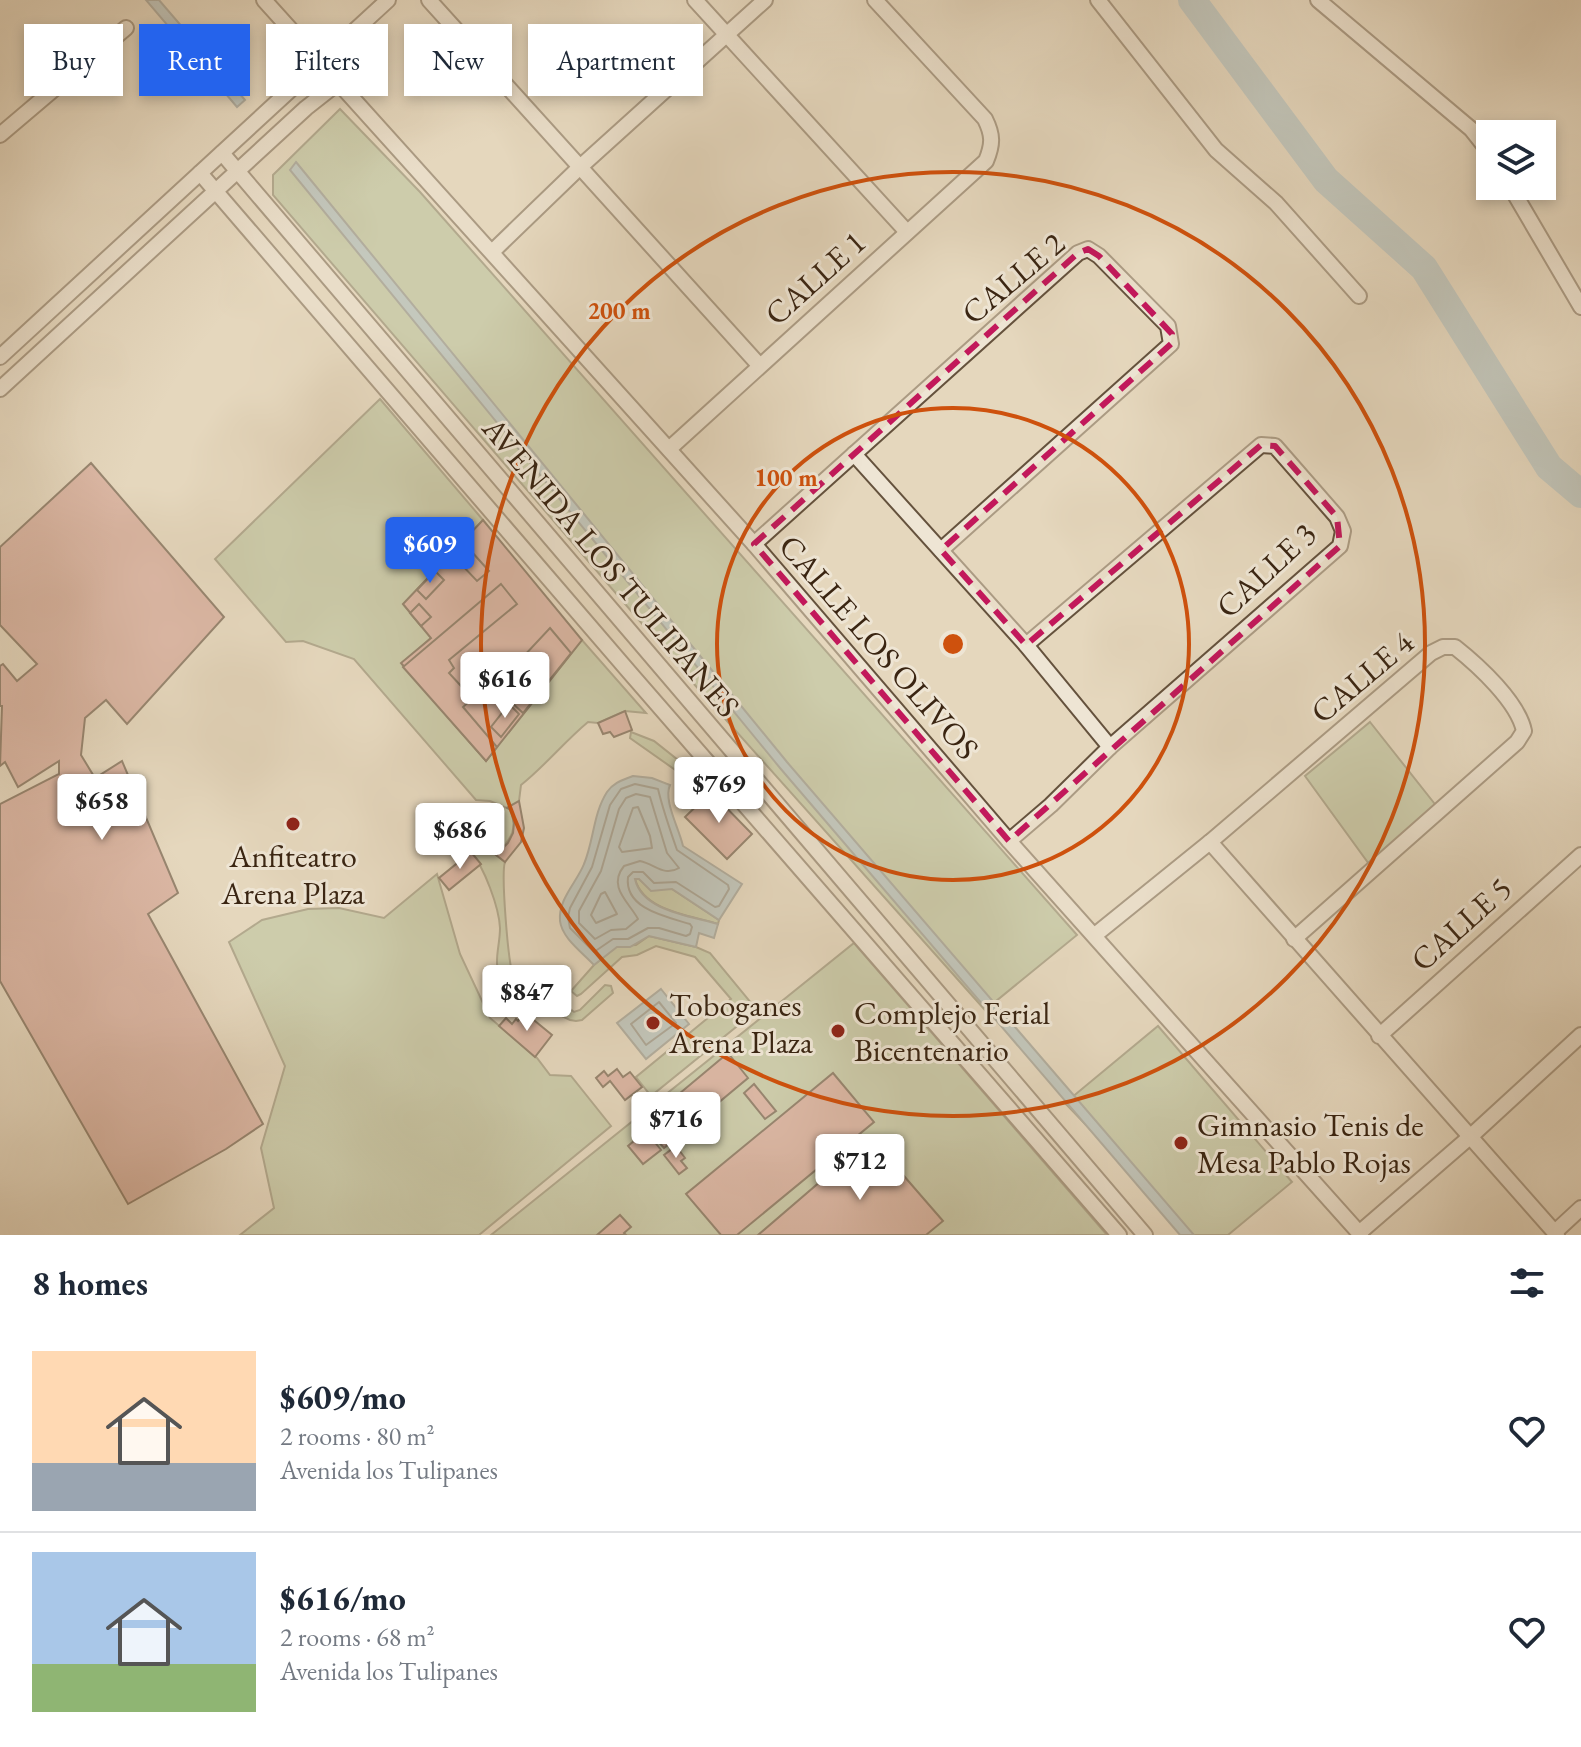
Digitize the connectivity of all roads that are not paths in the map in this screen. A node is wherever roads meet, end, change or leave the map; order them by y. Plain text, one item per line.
1 (264, 0) edge
2 (388, 0) edge
3 (429, 0) edge
4 (695, 0) edge
5 (765, 0) edge
6 (875, 0) edge
7 (1098, 0) edge
8 (1318, 0) edge
9 (286, 24) edge
10 (362, 24) edge
11 (126, 28) dead end
12 (725, 35) junction
13 (284, 96) edge
14 (321, 96) edge
15 (352, 96) edge
16 (0, 135) edge
17 (1476, 135) edge
18 (222, 153) junction
19 (579, 168) junction
20 (237, 172) junction
21 (200, 173) junction
22 (215, 192) junction
23 (1518, 200) edge
24 (907, 232) junction
25 (492, 252) junction
26 (1359, 296) dead end
27 (1581, 307) edge
28 (0, 357) edge
29 (759, 365) junction
30 (0, 389) edge
31 (669, 449) junction
32 (854, 454) junction
33 (754, 544) junction
34 (941, 550) junction
35 (588, 583) junction
36 (567, 600) junction
37 (1026, 645) junction
38 (1110, 747) junction
39 (1009, 841) junction
40 (1210, 842) junction
41 (1581, 855) edge
42 (1095, 935) junction
43 (1294, 939) junction
44 (1581, 1035) edge
45 (1379, 1036) junction
46 (1471, 1136) junction
47 (1581, 1208) edge
48 (1360, 1234) edge
49 (1556, 1234) edge
50 (1119, 1235) edge
51 (1145, 1235) edge

1 - 9 street, CALLE LOS OLIVOS
2 - 10 street
3 - 19 street
4 - 12 street
5 - 12 street
6 - 24 street, CALLE 1
7 - 26 street
8 - 17 street
11 - 16 street
12 - 19 street
12 - 24 street
13 - 18 street
14 - 20 street
15 - 25 street, CALLE LOS OLIVOS
18 - 20 street, AVENIDA LOS TULIPANES
18 - 21 street
19 - 25 street
19 - 29 street
20 - 22 street
20 - 35 street, AVENIDA LOS TULIPANES
21 - 22 street, AVENIDA LOS TULIPANES
21 - 28 street
22 - 30 street
22 - 36 street, AVENIDA LOS TULIPANES
23 - 27 street
24 - 29 street, CALLE 1
25 - 31 street, CALLE LOS OLIVOS
29 - 31 street, CALLE 1
31 - 33 street, CALLE LOS OLIVOS
32 - 33 street, CALLE 2
32 - 34 street
32 - 34 street, CALLE 2
33 - 39 street, CALLE LOS OLIVOS
34 - 37 street
35 - 36 street
35 - 51 street, AVENIDA LOS TULIPANES
36 - 50 street, AVENIDA LOS TULIPANES
37 - 38 street
37 - 38 street, CALLE 3
38 - 39 street, CALLE 3
39 - 42 street, CALLE LOS OLIVOS
40 - 42 street, CALLE 4
40 - 43 street
40 - 43 street, CALLE 4
41 - 45 street, CALLE 5
42 - 48 street, CALLE LOS OLIVOS
43 - 45 street
44 - 46 street
45 - 46 street
46 - 48 street
46 - 49 street
47 - 49 street

